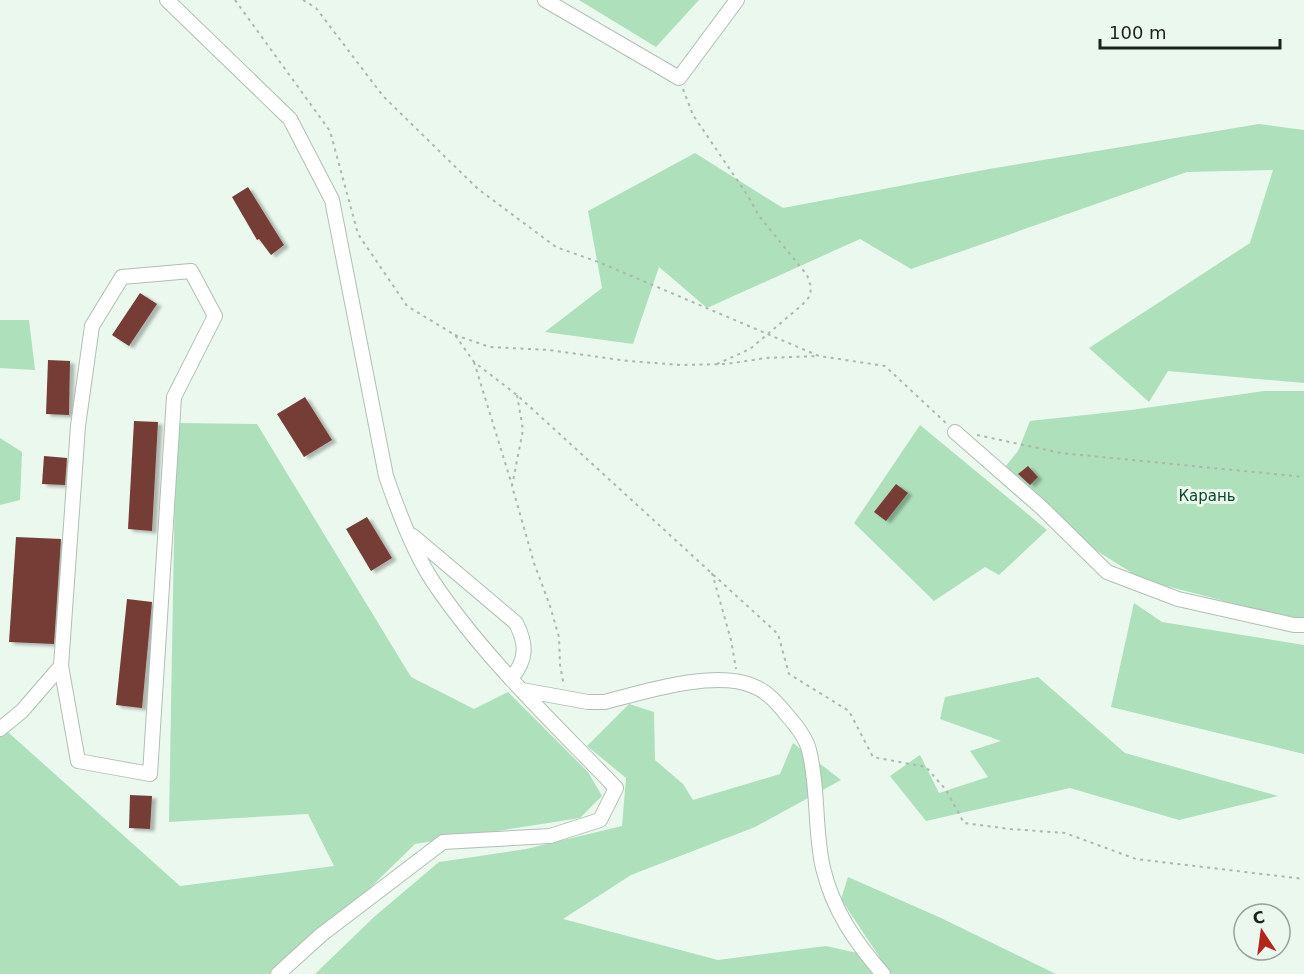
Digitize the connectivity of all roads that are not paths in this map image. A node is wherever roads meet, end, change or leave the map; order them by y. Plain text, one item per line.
1 (167, 0) edge
2 (544, 0) edge
3 (736, 0) edge
4 (955, 432) road end
5 (408, 532) junction
6 (1304, 625) edge
7 (61, 666) junction
8 (512, 680) junction
9 (522, 690) junction
10 (0, 729) edge
11 (278, 974) edge
12 (883, 974) edge

1 - 5 street
2 - 3 street
4 - 6 street
5 - 8 street
5 - 8 street
7 - 7 street
7 - 10 street
8 - 9 street
9 - 11 street
9 - 12 street

